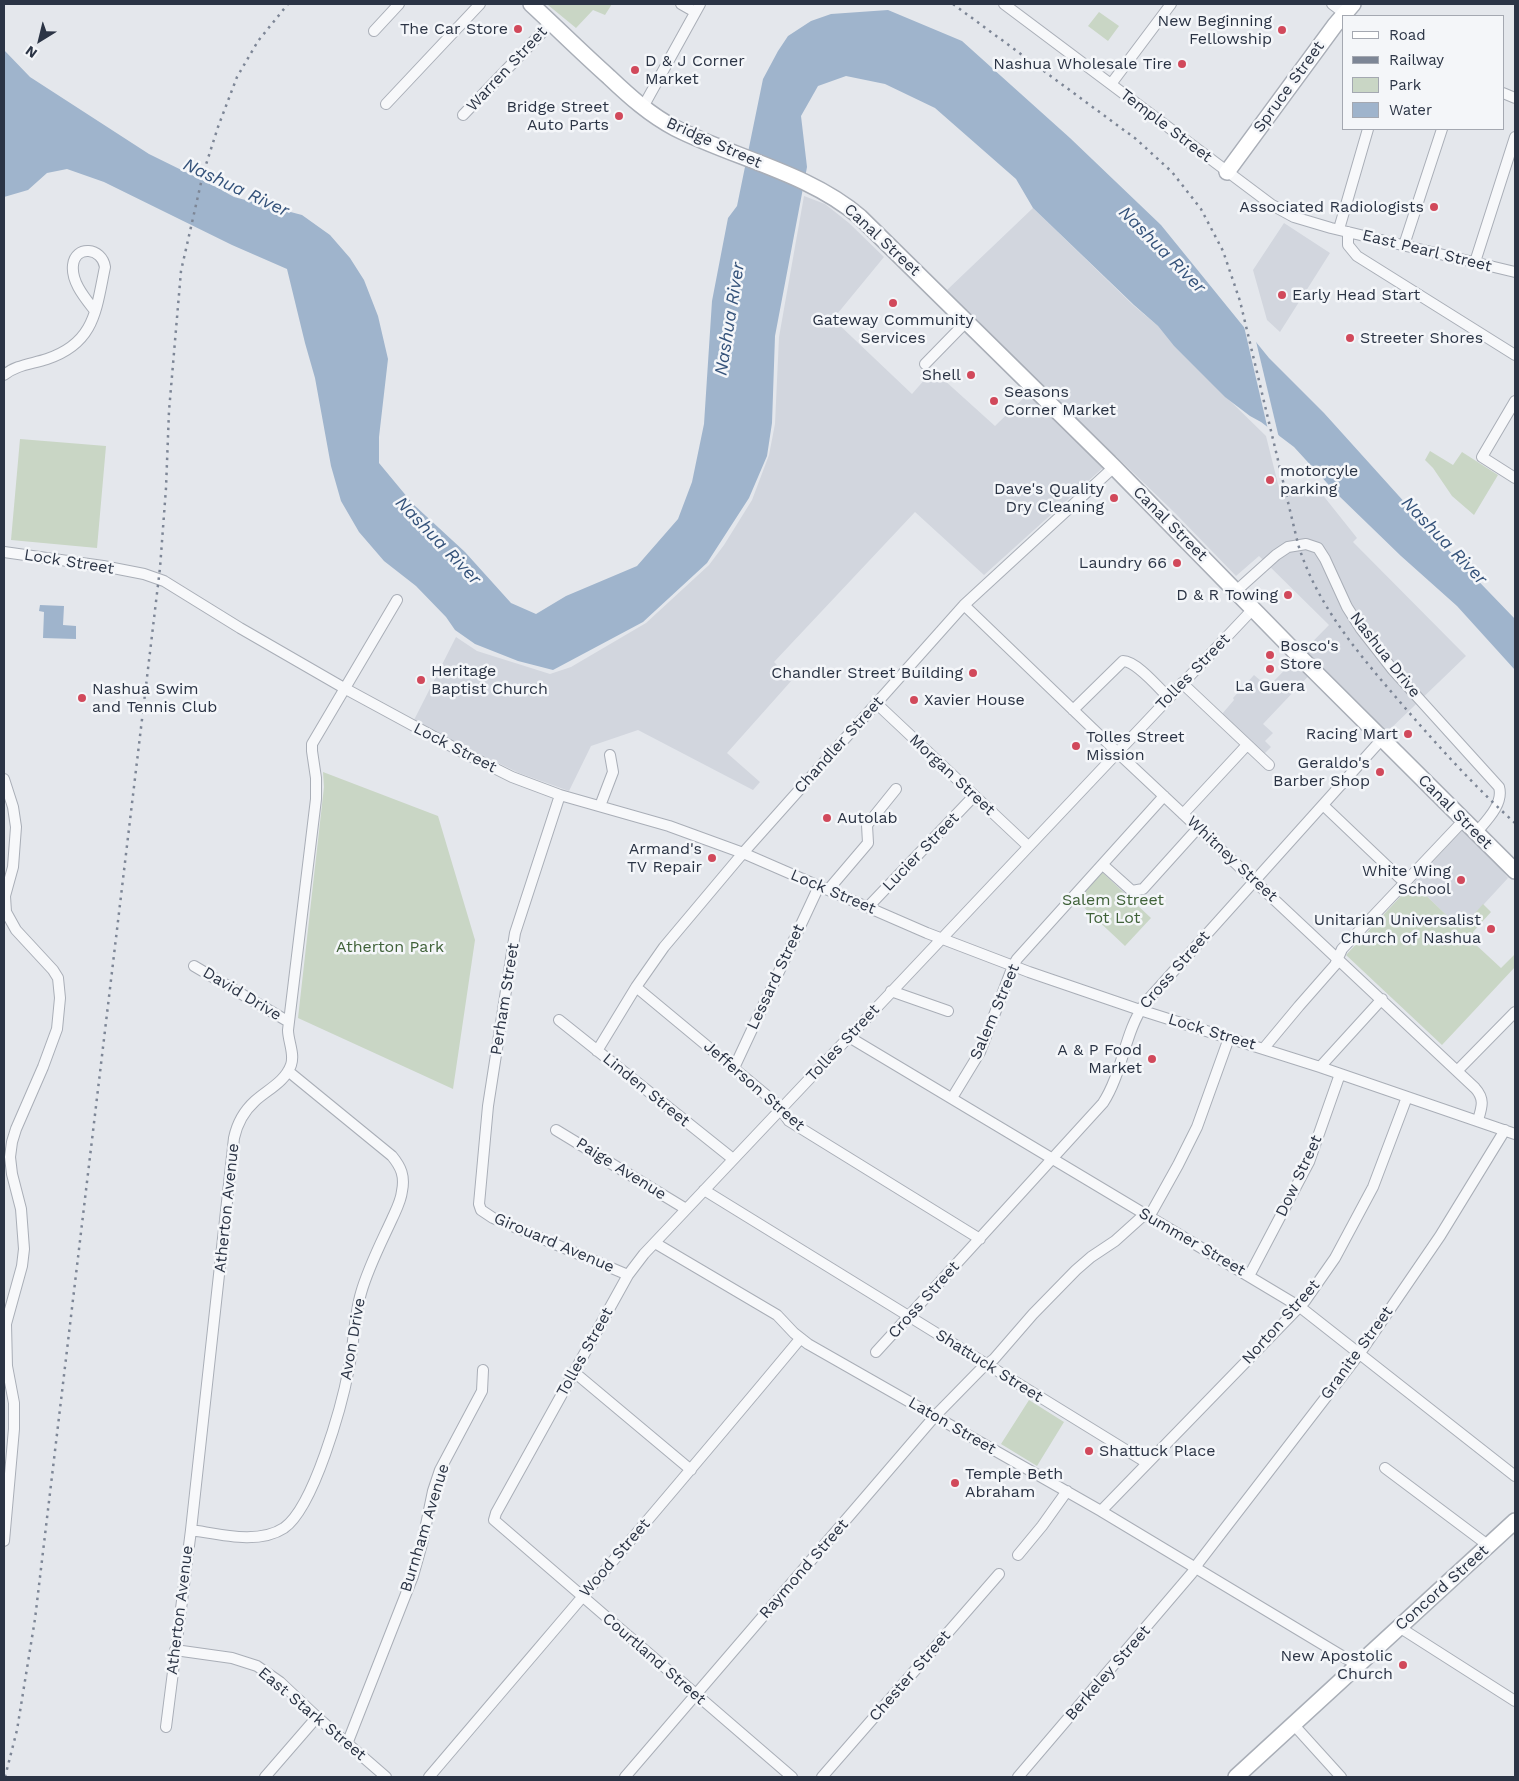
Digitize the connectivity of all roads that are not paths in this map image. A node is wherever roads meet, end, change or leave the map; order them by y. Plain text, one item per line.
1 (398, 4) edge
2 (480, 4) edge
3 (531, 4) edge
4 (681, 4) edge
5 (1004, 4) edge
6 (1170, 4) edge
7 (1332, 4) edge
8 (698, 8) edge
9 (1348, 11) edge
10 (1342, 19) edge
11 (551, 23) junction
12 (374, 31) dead end
13 (1111, 84) junction
14 (386, 104) dead end
15 (643, 107) junction
16 (463, 115) dead end
17 (1368, 130) edge
18 (1442, 130) edge
19 (1515, 137) edge
20 (1227, 172) junction
21 (817, 188) joint
22 (1344, 230) junction
23 (1404, 245) junction
24 (1475, 262) junction
25 (1515, 272) edge
26 (95, 310) junction
27 (966, 322) junction
28 (1515, 355) edge
29 (925, 364) dead end
30 (4, 375) edge
31 (1515, 401) edge
32 (1114, 468) junction
33 (1515, 478) edge
34 (4, 552) edge
35 (1236, 591) junction
36 (397, 600) dead end
37 (964, 605) junction
38 (1253, 609) junction
39 (1182, 683) junction
40 (344, 688) junction
41 (1168, 697) junction
42 (876, 703) junction
43 (1074, 710) junction
44 (1382, 739) junction
45 (1247, 745) junction
46 (1118, 752) junction
47 (610, 755) dead end
48 (1269, 765) dead end
49 (4, 779) edge
50 (896, 789) dead end
51 (560, 795) junction
52 (974, 796) junction
53 (1164, 796) junction
54 (1323, 805) junction
55 (600, 806) junction
56 (1183, 814) junction
57 (1464, 820) junction
58 (1198, 828) junction
59 (1476, 833) junction
60 (1028, 846) junction
61 (743, 853) junction
62 (1103, 865) junction
63 (1515, 871) edge
64 (1255, 880) junction
65 (1405, 883) junction
66 (823, 888) junction
67 (868, 907) junction
68 (941, 939) junction
69 (1338, 958) junction
70 (194, 966) dead end
71 (1013, 966) junction
72 (636, 987) junction
73 (891, 991) junction
74 (1382, 999) junction
75 (1140, 1010) junction
76 (948, 1011) dead end
77 (1515, 1012) edge
78 (559, 1020) dead end
79 (289, 1022) junction
80 (849, 1037) junction
81 (1230, 1038) junction
82 (1264, 1048) junction
83 (597, 1051) junction
84 (1320, 1067) junction
85 (734, 1068) junction
86 (288, 1071) junction
87 (1457, 1071) junction
88 (1340, 1074) junction
89 (1407, 1097) junction
90 (952, 1098) junction
91 (781, 1109) junction
92 (1478, 1120) junction
93 (556, 1130) dead end
94 (1510, 1132) edge
95 (733, 1159) junction
96 (1052, 1160) junction
97 (704, 1190) junction
98 (686, 1209) junction
99 (481, 1210) joint
100 (1147, 1216) junction
101 (980, 1239) junction
102 (655, 1242) junction
103 (628, 1275) junction
104 (1249, 1276) junction
105 (1300, 1307) junction
106 (909, 1317) junction
107 (800, 1339) junction
108 (876, 1352) dead end
109 (1360, 1353) junction
110 (987, 1365) junction
111 (483, 1370) dead end
112 (574, 1372) junction
113 (935, 1416) junction
114 (1147, 1463) junction
115 (1385, 1468) dead end
116 (692, 1470) junction
117 (1515, 1476) edge
118 (1066, 1491) junction
119 (1101, 1510) junction
120 (494, 1520) joint
121 (1515, 1521) edge
122 (5, 1522) edge
123 (190, 1530) junction
124 (4, 1541) edge
125 (1489, 1546) junction
126 (1018, 1555) dead end
127 (1196, 1567) junction
128 (999, 1574) dead end
129 (582, 1596) junction
130 (1399, 1627) junction
131 (175, 1650) junction
132 (1357, 1665) junction
133 (696, 1695) junction
134 (1515, 1701) edge
135 (317, 1717) junction
136 (1294, 1724) junction
137 (166, 1728) dead end
138 (347, 1744) junction
139 (265, 1777) edge
140 (386, 1777) edge
141 (430, 1777) edge
142 (625, 1777) edge
143 (792, 1777) edge
144 (822, 1777) edge
145 (1018, 1777) edge
146 (1236, 1777) edge
147 (1341, 1777) edge

1 - 12 street
2 - 14 street
3 - 11 street, Bridge Street
4 - 8 street
5 - 13 street, Temple Street
6 - 13 street
7 - 9 street
8 - 15 street
10 - 20 street, Spruce Street
11 - 15 street, Bridge Street
11 - 16 street, Warren Street
13 - 20 street, Temple Street
15 - 21 street, Bridge Street
17 - 22 street
18 - 23 street
19 - 24 street
20 - 22 street, Temple Street
21 - 27 street, Canal Street
22 - 23 street, East Pearl Street
22 - 28 street
23 - 24 street, East Pearl Street
24 - 25 street, East Pearl Street
26 - 26 street
26 - 30 street
27 - 29 street
27 - 32 street, Canal Street
31 - 33 street
32 - 35 street, Canal Street
32 - 37 street, Chandler Street
34 - 40 street, Lock Street
35 - 38 street, Canal Street
35 - 59 street, Nashua Drive
36 - 40 street
37 - 42 street, Chandler Street
37 - 43 street, Whitney Street
38 - 39 street, Tolles Street
38 - 44 street, Canal Street
39 - 41 street, Tolles Street
39 - 45 street
40 - 51 street, Lock Street
40 - 79 street
41 - 43 street
41 - 46 street, Tolles Street
42 - 52 street, Morgan Street
42 - 61 street, Chandler Street
43 - 46 street, Whitney Street
44 - 54 street, Cross Street
44 - 57 street, Canal Street
45 - 48 street
45 - 56 street
46 - 53 street, Whitney Street
46 - 60 street, Tolles Street
47 - 55 street
49 - 122 street
50 - 66 street, Lessard Street
51 - 55 street, Lock Street
51 - 99 street, Perham Street
52 - 60 street, Morgan Street
52 - 67 street, Lucier Street
53 - 56 street, Whitney Street
53 - 62 street, Salem Street
54 - 64 street, Cross Street
54 - 65 street
55 - 61 street, Lock Street
56 - 58 street, Whitney Street
57 - 59 street, Canal Street
57 - 65 street
58 - 62 street
58 - 64 street, Whitney Street
59 - 63 street, Canal Street
60 - 68 street, Tolles Street
61 - 66 street, Lock Street
61 - 72 street, Chandler Street
62 - 71 street, Salem Street
64 - 69 street, Whitney Street
64 - 75 street, Cross Street
65 - 69 street
66 - 67 street, Lock Street
66 - 85 street, Lessard Street
67 - 68 street, Lock Street
68 - 71 street, Lock Street
68 - 73 street, Tolles Street
69 - 74 street, Whitney Street
69 - 82 street
70 - 79 street, David Drive
71 - 75 street, Lock Street
71 - 90 street, Salem Street
72 - 83 street, Chandler Street
72 - 85 street, Jefferson Street
73 - 76 street
73 - 80 street, Tolles Street
74 - 84 street
74 - 87 street, Whitney Street
75 - 81 street, Lock Street
75 - 96 street, Cross Street
77 - 87 street
78 - 83 street, Linden Street
79 - 86 street
80 - 90 street, Summer Street
80 - 91 street, Tolles Street
81 - 82 street, Lock Street
81 - 100 street, Raymond Street
82 - 84 street, Lock Street
83 - 95 street, Linden Street
84 - 88 street, Lock Street
85 - 91 street, Jefferson Street
86 - 123 street, Atherton Avenue
86 - 123 street, Avon Drive
87 - 92 street, Whitney Street
88 - 89 street, Lock Street
88 - 104 street, Dow Street
89 - 92 street, Lock Street
89 - 105 street, Norton Street
90 - 96 street, Summer Street
91 - 95 street, Tolles Street
91 - 101 street, Jefferson Street
92 - 94 street, Lock Street
93 - 98 street, Paige Avenue
94 - 109 street, Granite Street
95 - 97 street, Tolles Street
96 - 100 street, Summer Street
96 - 101 street, Cross Street
97 - 98 street, Tolles Street
97 - 106 street, Shattuck Street
98 - 102 street, Tolles Street
99 - 103 street, Girouard Avenue
100 - 104 street, Summer Street
100 - 110 street, Raymond Street
101 - 106 street, Cross Street
102 - 103 street, Tolles Street
102 - 107 street, Laton Street
103 - 112 street, Tolles Street
104 - 105 street, Summer Street
105 - 109 street, Summer Street
105 - 114 street, Norton Street
106 - 108 street, Cross Street
106 - 110 street, Shattuck Street
107 - 113 street, Laton Street
107 - 116 street, Wood Street
109 - 117 street, Summer Street
109 - 127 street, Granite Street
110 - 113 street, Raymond Street
110 - 114 street, Shattuck Street
111 - 138 street, Burnham Avenue
112 - 116 street
112 - 120 street, Tolles Street
113 - 118 street, Laton Street
113 - 133 street, Raymond Street
114 - 119 street, Norton Street
115 - 125 street
116 - 129 street, Wood Street
118 - 119 street, Laton Street
118 - 126 street
119 - 127 street, Laton Street
120 - 129 street, Courtland Street
121 - 125 street, Concord Street
122 - 124 street
123 - 131 street, Atherton Avenue
125 - 130 street, Concord Street
127 - 132 street, Laton Street
127 - 145 street, Berkeley Street
128 - 144 street, Chester Street
129 - 133 street, Courtland Street
129 - 141 street, Wood Street
130 - 132 street, Concord Street
130 - 134 street
131 - 135 street, East Stark Street
131 - 137 street, Atherton Avenue
132 - 136 street, Concord Street
133 - 142 street, Raymond Street
133 - 143 street, Courtland Street
135 - 138 street, East Stark Street
135 - 139 street
136 - 146 street, Concord Street
136 - 147 street
138 - 140 street, East Stark Street

